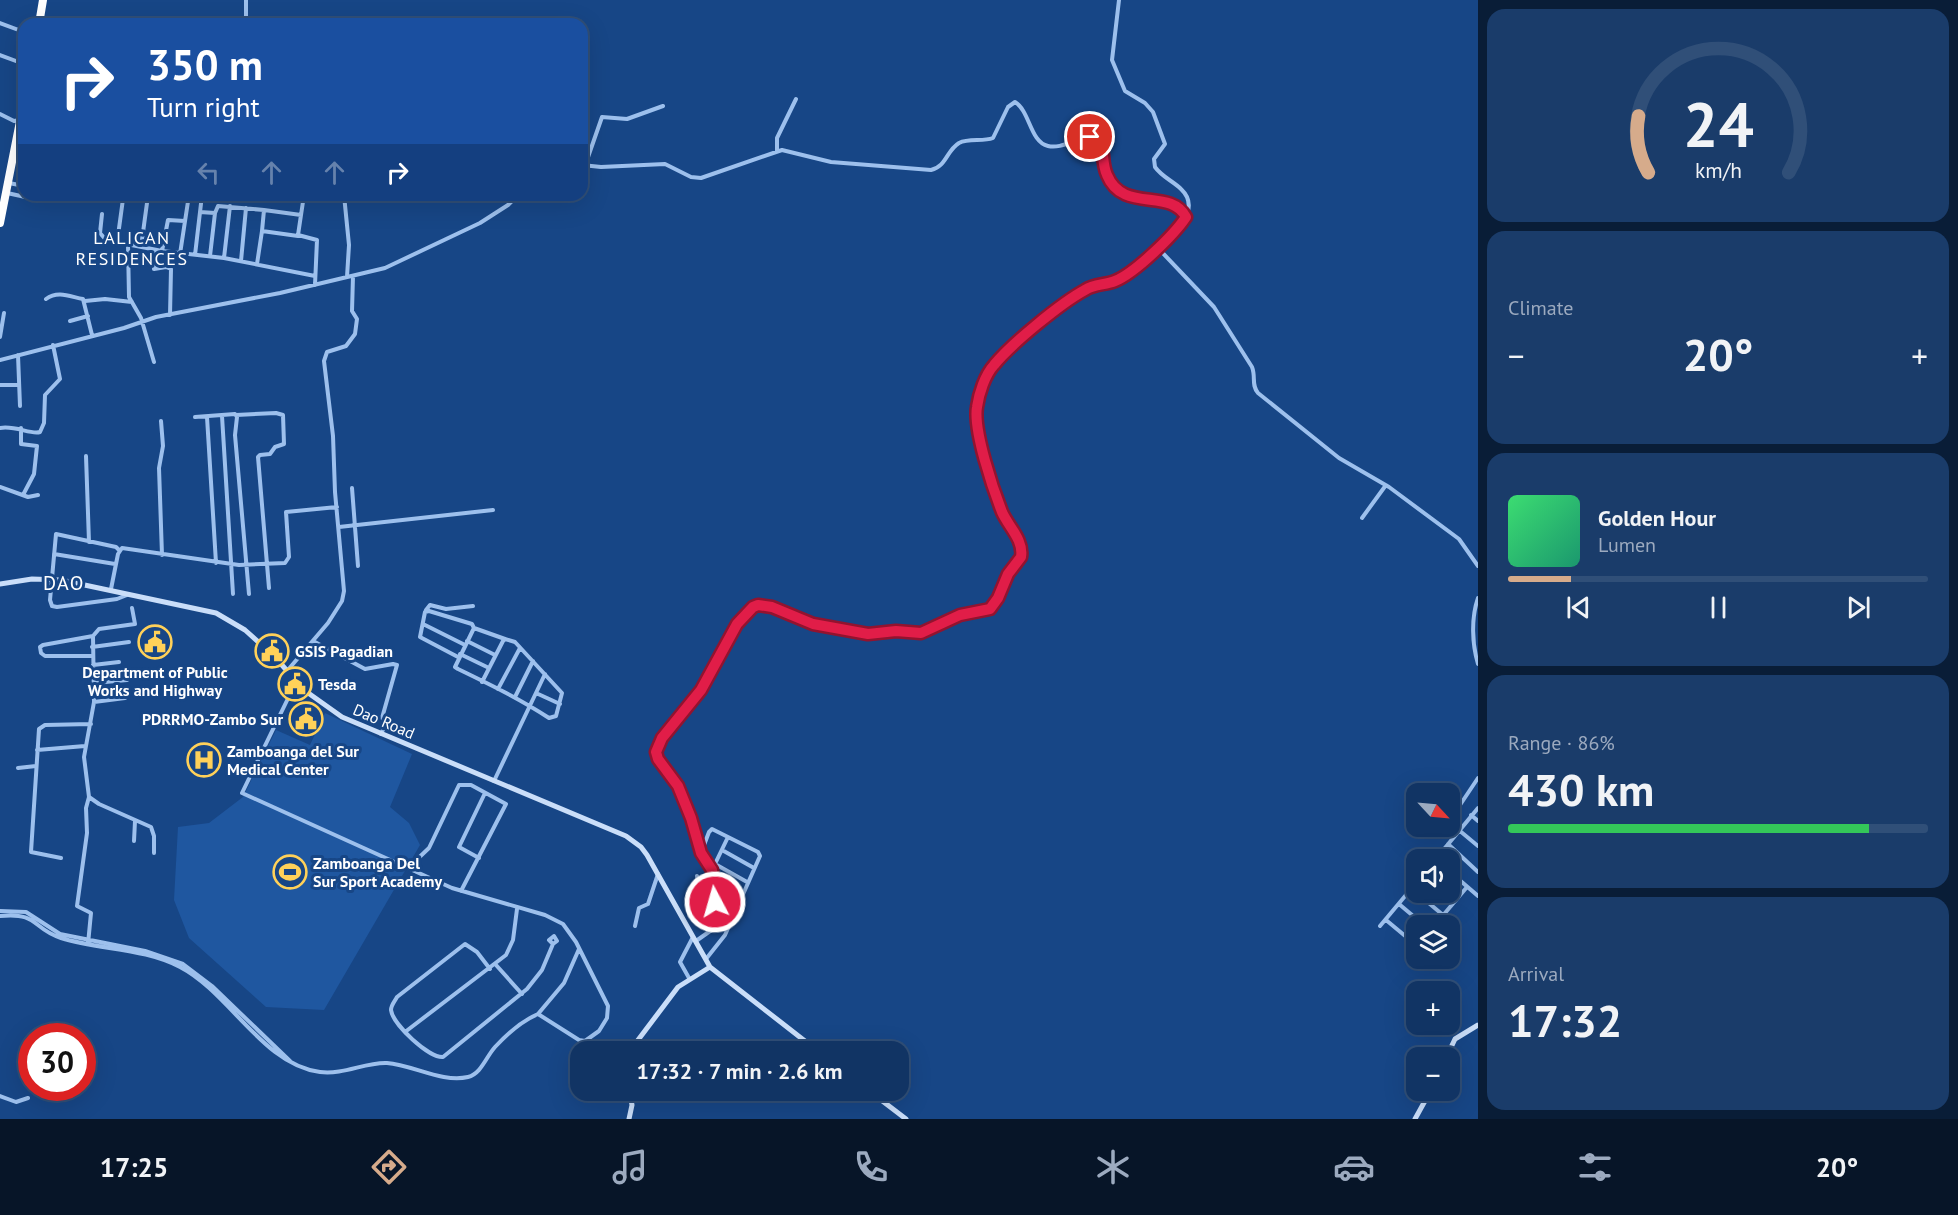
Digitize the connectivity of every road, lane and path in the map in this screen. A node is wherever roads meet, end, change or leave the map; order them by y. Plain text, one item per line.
1 (43, 0) edge
2 (246, 0) edge
3 (1119, 0) edge
4 (40, 18) edge
5 (246, 18) edge
6 (0, 23) edge
7 (18, 30) edge
8 (0, 54) edge
9 (18, 62) edge
10 (795, 99) dead end
11 (663, 106) dead end
12 (0, 114) edge
13 (18, 120) edge
14 (18, 130) edge
15 (777, 151) junction
16 (588, 157) edge
17 (588, 166) edge
18 (8, 183) junction
19 (18, 185) edge
20 (7, 192) junction
21 (18, 195) edge
22 (123, 201) edge
23 (188, 201) edge
24 (201, 201) edge
25 (303, 201) edge
26 (345, 201) edge
27 (511, 201) edge
28 (147, 203) dead end
29 (230, 206) junction
30 (246, 208) junction
31 (264, 210) junction
32 (200, 212) junction
33 (215, 213) junction
34 (102, 214) dead end
35 (301, 215) junction
36 (1186, 217) junction
37 (185, 221) junction
38 (0, 223) edge
39 (262, 231) junction
40 (298, 236) junction
41 (117, 243) junction
42 (128, 245) junction
43 (141, 247) junction
44 (1157, 247) junction
45 (156, 250) junction
46 (162, 251) junction
47 (180, 254) junction
48 (195, 255) junction
49 (210, 256) junction
50 (224, 258) junction
51 (241, 261) junction
52 (257, 264) junction
53 (353, 275) junction
54 (315, 276) junction
55 (347, 277) junction
56 (315, 285) junction
57 (46, 299) dead end
58 (85, 301) junction
59 (132, 302) junction
60 (4, 313) dead end
61 (170, 315) junction
62 (88, 316) junction
63 (70, 321) dead end
64 (142, 323) junction
65 (92, 334) junction
66 (0, 337) edge
67 (53, 345) junction
68 (18, 355) junction
69 (0, 360) edge
70 (154, 362) dead end
71 (19, 385) junction
72 (0, 386) edge
73 (20, 406) dead end
74 (236, 415) junction
75 (222, 416) junction
76 (195, 417) dead end
77 (207, 417) junction
78 (161, 421) dead end
79 (0, 428) edge
80 (21, 428) junction
81 (86, 456) dead end
82 (1386, 485) junction
83 (0, 487) edge
84 (352, 488) dead end
85 (23, 495) junction
86 (38, 495) dead end
87 (337, 507) junction
88 (493, 510) dead end
89 (1362, 518) dead end
90 (355, 526) junction
91 (339, 527) junction
92 (89, 542) junction
93 (119, 550) junction
94 (54, 554) junction
95 (162, 555) junction
96 (216, 563) junction
97 (116, 564) junction
98 (266, 564) junction
99 (231, 565) junction
100 (246, 566) junction
101 (358, 566) dead end
102 (1478, 566) edge
103 (51, 579) junction
104 (0, 584) edge
105 (269, 588) dead end
106 (111, 589) junction
107 (130, 593) junction
108 (233, 594) dead end
109 (249, 594) dead end
110 (1478, 598) edge
111 (473, 606) dead end
112 (132, 608) dead end
113 (426, 611) junction
114 (423, 624) junction
115 (474, 628) junction
116 (93, 636) junction
117 (505, 639) junction
118 (313, 641) junction
119 (129, 642) dead end
120 (466, 643) junction
121 (92, 647) junction
122 (520, 648) junction
123 (459, 655) junction
124 (495, 655) junction
125 (92, 656) junction
126 (118, 662) dead end
127 (533, 662) junction
128 (93, 664) junction
129 (1478, 664) edge
130 (489, 668) junction
131 (287, 671) junction
132 (545, 674) junction
133 (127, 680) dead end
134 (296, 682) junction
135 (482, 682) junction
136 (94, 683) junction
137 (498, 689) junction
138 (536, 693) junction
139 (514, 697) junction
140 (125, 698) dead end
141 (94, 702) junction
142 (560, 704) junction
143 (530, 707) junction
144 (91, 724) junction
145 (381, 734) junction
146 (85, 746) junction
147 (37, 750) junction
148 (36, 766) junction
149 (18, 768) dead end
150 (1478, 778) edge
151 (494, 781) junction
152 (485, 793) junction
153 (89, 797) junction
154 (1460, 803) edge
155 (1478, 808) edge
156 (1471, 815) junction
157 (135, 821) junction
158 (1478, 821) edge
159 (1460, 831) joint
160 (728, 837) junction
161 (1454, 837) edge
162 (134, 841) dead end
163 (1448, 844) junction
164 (1478, 846) edge
165 (1444, 849) edge
166 (722, 850) junction
167 (154, 853) dead end
168 (701, 853) junction
169 (61, 858) dead end
170 (478, 858) junction
171 (715, 864) junction
172 (409, 867) junction
173 (754, 868) junction
174 (712, 870) junction
175 (1478, 872) edge
176 (658, 874) junction
177 (697, 876) dead end
178 (713, 880) junction
179 (1460, 881) edge
180 (747, 882) junction
181 (1467, 887) junction
182 (461, 891) junction
183 (1460, 895) edge
184 (741, 896) junction
185 (1406, 896) edge
186 (1478, 896) edge
187 (715, 902) junction
188 (1429, 903) edge
189 (1453, 903) edge
190 (1399, 904) junction
191 (517, 909) junction
192 (735, 909) junction
193 (0, 911) edge
194 (718, 914) junction
195 (1412, 915) edge
196 (1443, 915) joint
197 (0, 916) edge
198 (1386, 920) junction
199 (634, 926) dead end
200 (1380, 926) dead end
201 (1406, 937) edge
202 (695, 938) junction
203 (89, 942) junction
204 (553, 944) dead end
205 (580, 948) junction
206 (706, 959) junction
207 (496, 965) junction
208 (710, 967) junction
209 (490, 969) junction
210 (689, 978) junction
211 (522, 994) junction
212 (537, 1014) junction
213 (1478, 1025) edge
214 (405, 1032) junction
215 (637, 1041) edge
216 (805, 1041) edge
217 (1451, 1047) edge
218 (0, 1095) edge
219 (19, 1101) edge
220 (631, 1101) edge
221 (882, 1101) edge
222 (1425, 1101) edge
223 (629, 1119) edge
224 (906, 1119) edge
225 (1415, 1119) edge

1 - 4 highway
2 - 5 street
3 - 36 street
6 - 7 street
8 - 9 street
10 - 15 street
11 - 16 street
12 - 13 street
14 - 18 highway
15 - 17 street
15 - 36 street
18 - 19 street
18 - 20 highway
20 - 21 street
20 - 38 highway
22 - 41 street
23 - 37 street
24 - 32 street
25 - 35 street
26 - 55 street
27 - 53 street
28 - 43 street
29 - 30 street
29 - 33 street
29 - 50 street
30 - 31 street
30 - 51 street
31 - 35 street
31 - 39 street
32 - 33 street
32 - 48 street
33 - 49 street
34 - 41 street
35 - 40 street
36 - 44 street
37 - 46 street
37 - 47 street
39 - 40 street
39 - 52 street
40 - 54 street
41 - 42 street
42 - 43 street
42 - 59 street
43 - 45 street
44 - 82 street
44 - 168 street
45 - 46 street
45 - 61 street
46 - 47 street
47 - 48 street
48 - 49 street
49 - 50 street
50 - 51 street
51 - 52 street
52 - 54 street
53 - 55 street
53 - 87 street
54 - 56 street
55 - 56 street
56 - 61 street
57 - 58 street
58 - 59 street
58 - 62 street
59 - 64 street
60 - 66 street
61 - 64 street
62 - 63 street
62 - 65 street
64 - 65 street
64 - 70 street
65 - 67 street
67 - 68 street
67 - 80 street
68 - 69 street
68 - 71 street
71 - 72 street
71 - 73 street
74 - 75 street
74 - 98 street
74 - 100 street
75 - 77 street
75 - 99 street
76 - 77 street
77 - 96 street
78 - 95 street
79 - 80 street
80 - 85 street
81 - 92 street
82 - 89 street
82 - 102 street
83 - 85 street
84 - 90 street
85 - 86 street
87 - 91 street
87 - 98 street
88 - 90 street
90 - 91 street
90 - 101 street
91 - 118 street
92 - 93 street
92 - 94 street
93 - 95 street
93 - 97 street
94 - 97 street
94 - 103 street
95 - 96 street
96 - 99 street
97 - 106 street
98 - 100 street
98 - 105 street
99 - 100 street
99 - 108 street
100 - 109 street
103 - 104 street, Dao Road
103 - 106 street, Dao Road
103 - 107 street
106 - 107 street, Dao Road
107 - 131 street, Dao Road
110 - 129 street
111 - 113 street
112 - 116 street
113 - 114 street
113 - 115 street
114 - 120 street
114 - 123 street
115 - 117 street
115 - 120 street
116 - 121 street
116 - 125 street
117 - 122 street
117 - 124 street
118 - 131 street
118 - 145 street
119 - 121 street
120 - 123 street
120 - 124 street
121 - 125 street
122 - 127 street
122 - 137 street
123 - 130 street
123 - 135 street
124 - 130 street
125 - 128 street
126 - 128 street
127 - 132 street
127 - 139 street
128 - 136 street
130 - 135 street
131 - 134 street, Dao Road
132 - 138 street
132 - 142 street
133 - 136 street
134 - 145 street, Dao Road
134 - 172 street
135 - 137 street
136 - 141 street
137 - 139 street
138 - 142 street
138 - 143 street
139 - 143 street
140 - 141 street
141 - 144 street
142 - 143 street
143 - 151 street
144 - 146 street
144 - 147 street
145 - 151 street, Dao Road
146 - 147 street
146 - 153 street
147 - 148 street
148 - 149 street
148 - 169 street
150 - 154 street
151 - 176 street, Dao Road
152 - 170 street
152 - 170 street
152 - 172 street
153 - 157 street
153 - 203 street
155 - 156 street
156 - 158 street
156 - 159 street
157 - 162 street
157 - 167 street
159 - 164 street
160 - 166 street
160 - 168 street
160 - 173 street
161 - 163 street
163 - 165 street
163 - 175 street
166 - 171 street
166 - 173 street
168 - 174 street
170 - 182 street
171 - 174 street
171 - 180 street
172 - 182 street
173 - 180 street
174 - 178 street
176 - 199 street
176 - 202 street, Dao Road
177 - 194 street
178 - 184 street
178 - 187 street
179 - 181 street
180 - 184 street
181 - 183 street
181 - 186 street
182 - 191 street
184 - 192 street
185 - 190 street
187 - 192 street
187 - 194 street
188 - 196 street
189 - 196 street
190 - 195 street
190 - 198 street
191 - 205 street
191 - 207 street
192 - 206 street
193 - 203 street
194 - 202 street
197 - 203 street
198 - 200 street
198 - 201 street
202 - 206 street, Dao Road
202 - 210 street
203 - 212 street
204 - 211 street
205 - 212 street
205 - 212 street
206 - 208 street, Dao Road
207 - 209 street
207 - 211 street
208 - 210 street
208 - 216 street
209 - 214 street
209 - 214 street
210 - 215 street
211 - 214 street
213 - 217 street
218 - 219 street
220 - 223 street
221 - 224 street
222 - 225 street

